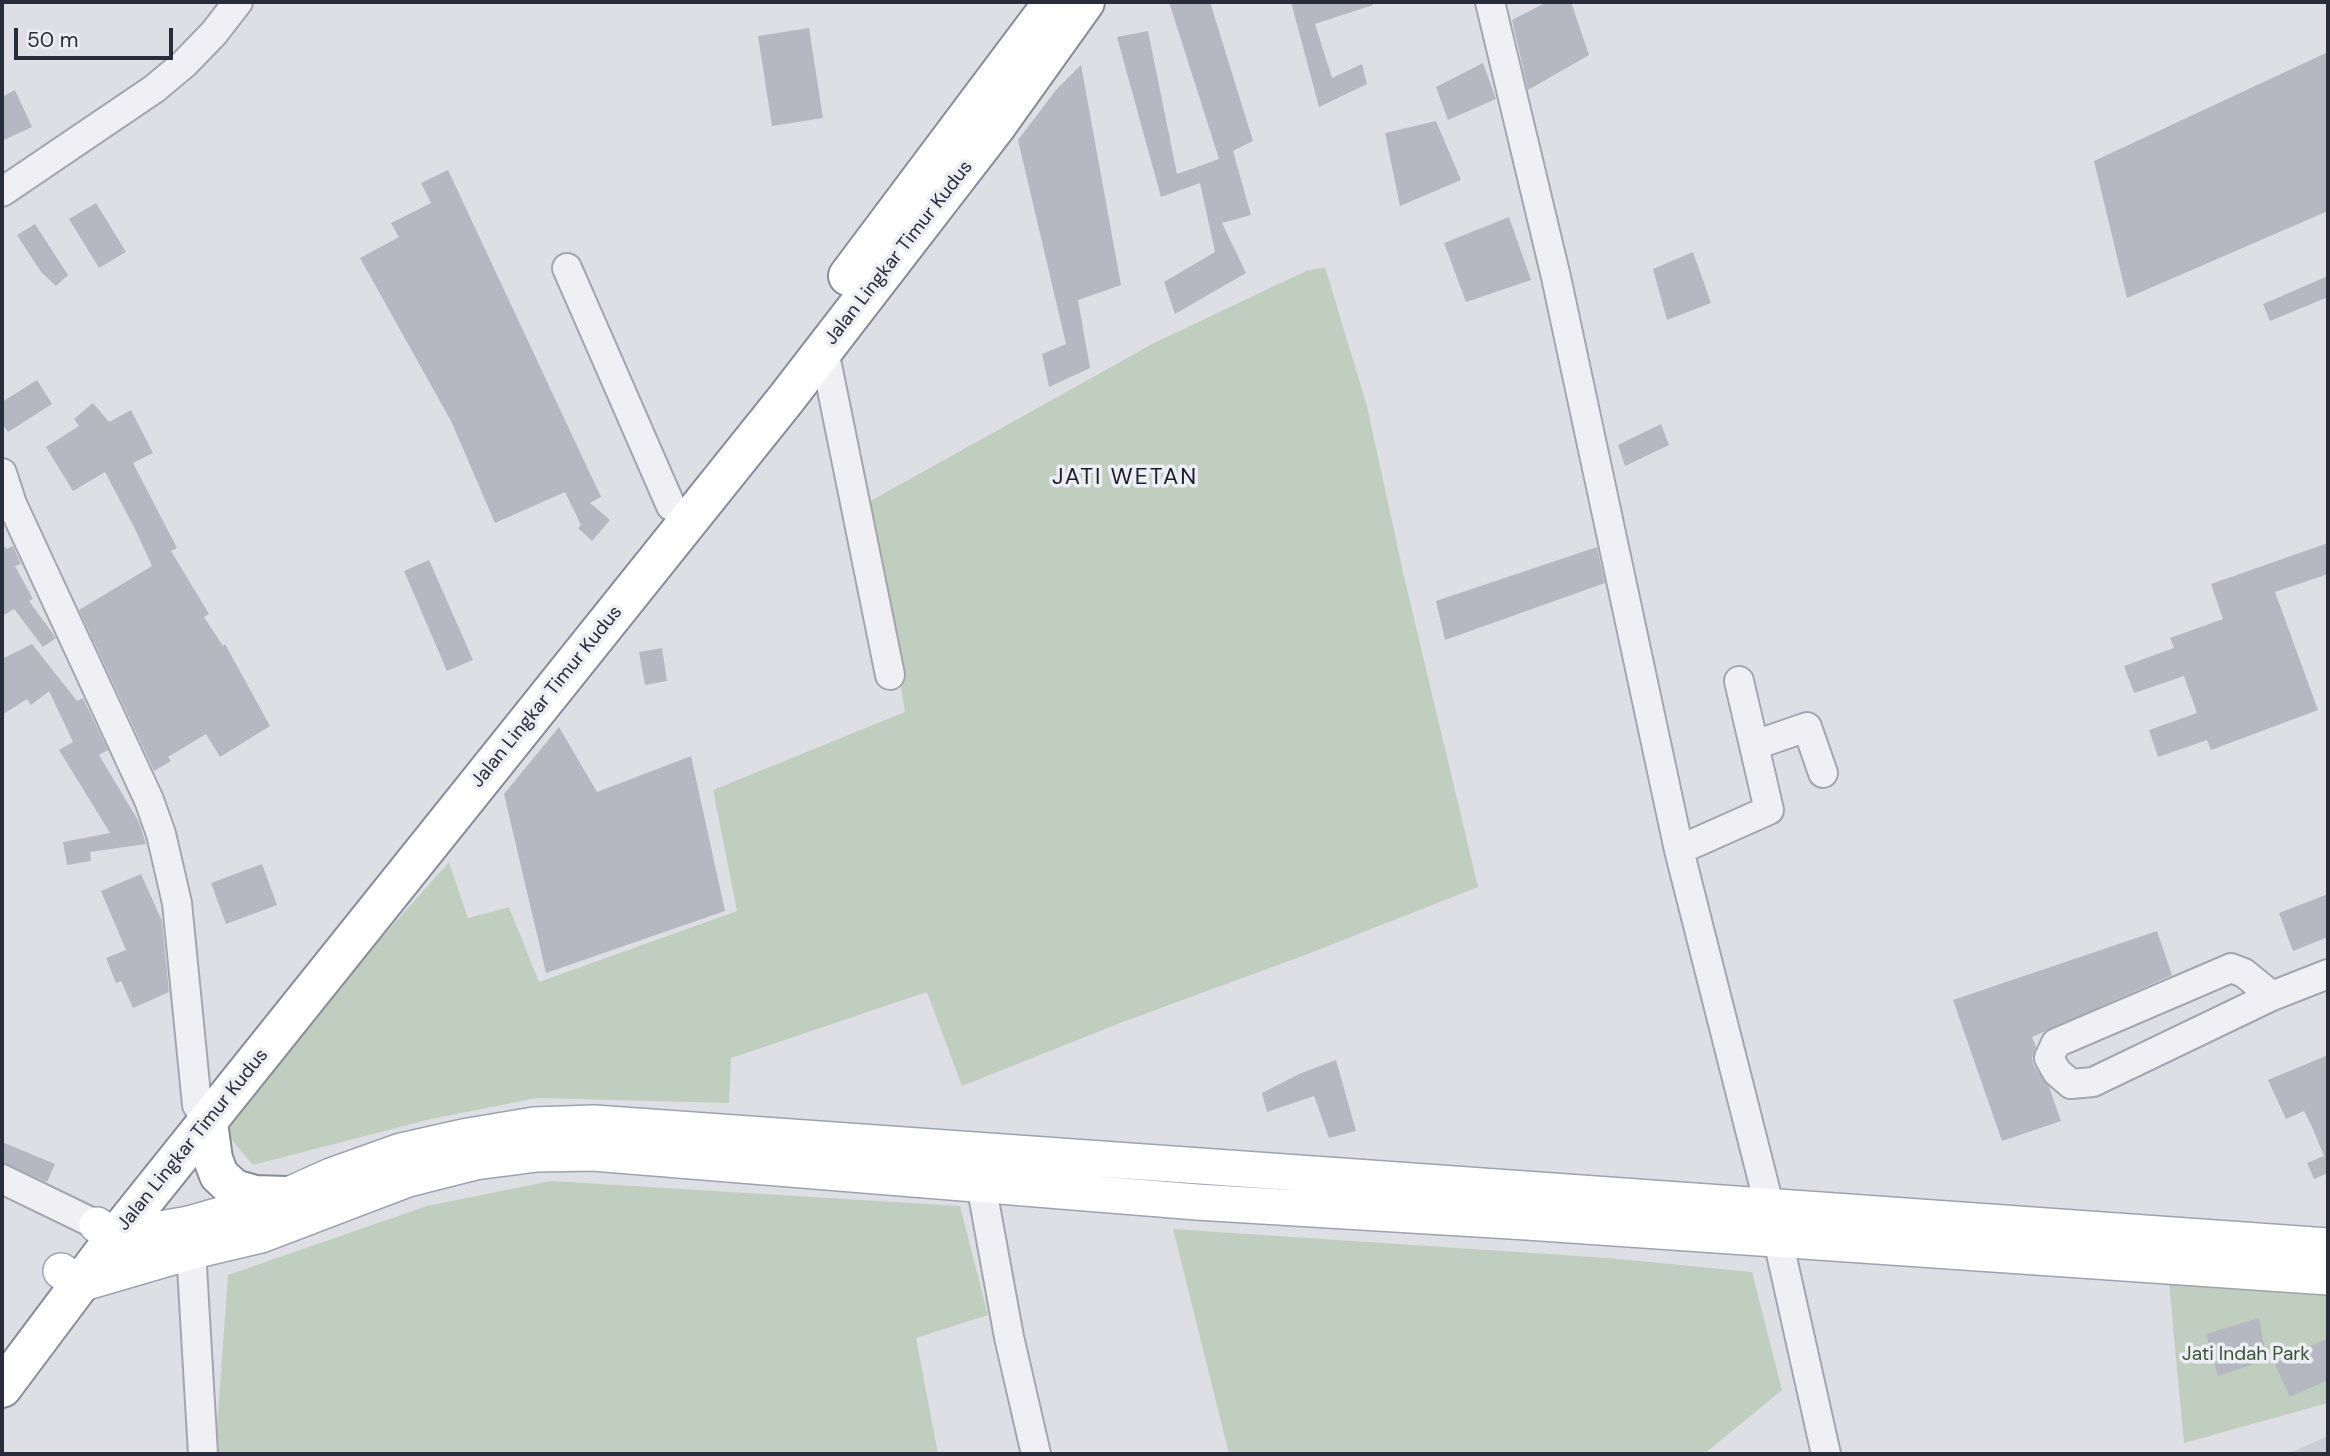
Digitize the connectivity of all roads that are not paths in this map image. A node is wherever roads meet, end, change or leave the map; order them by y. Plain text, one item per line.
1 (238, 2) edge
2 (1054, 2) edge
3 (1086, 2) edge
4 (1490, 2) edge
5 (2, 192) edge
6 (567, 268) dead end
7 (824, 350) junction
8 (2, 473) edge
9 (671, 506) junction
10 (890, 675) dead end
11 (1740, 681) dead end
12 (1755, 745) junction
13 (1823, 772) dead end
14 (1679, 850) junction
15 (2328, 974) edge
16 (2272, 996) junction
17 (203, 1114) junction
18 (2, 1179) edge
19 (981, 1184) junction
20 (286, 1196) junction
21 (1774, 1224) junction
22 (106, 1231) junction
23 (191, 1237) junction
24 (2328, 1246) edge
25 (2328, 1277) edge
26 (71, 1278) junction
27 (2, 1350) edge
28 (2, 1388) edge
29 (203, 1454) edge
30 (1036, 1454) edge
31 (1826, 1454) edge

1 - 5 street
2 - 9 highway, Jalan Lingkar Timur Kudus
3 - 7 highway, Jalan Lingkar Timur Kudus
4 - 14 street
6 - 9 street
7 - 10 street
7 - 17 highway, Jalan Lingkar Timur Kudus
8 - 17 street
9 - 17 highway, Jalan Lingkar Timur Kudus
11 - 12 street
12 - 13 street
12 - 14 street
14 - 21 street
15 - 16 street
16 - 16 street
17 - 20 highway
17 - 22 highway, Jalan Lingkar Timur Kudus
18 - 22 street
19 - 21 main road
19 - 23 main road
19 - 30 street
20 - 21 main road
20 - 23 main road
21 - 24 main road
21 - 25 main road
21 - 31 street
22 - 23 main road
22 - 26 highway, Jalan Lingkar Timur Kudus
23 - 26 main road
23 - 29 street
26 - 27 highway, Jalan Lingkar Timur Kudus
26 - 28 highway, Jalan Lingkar Timur Kudus

